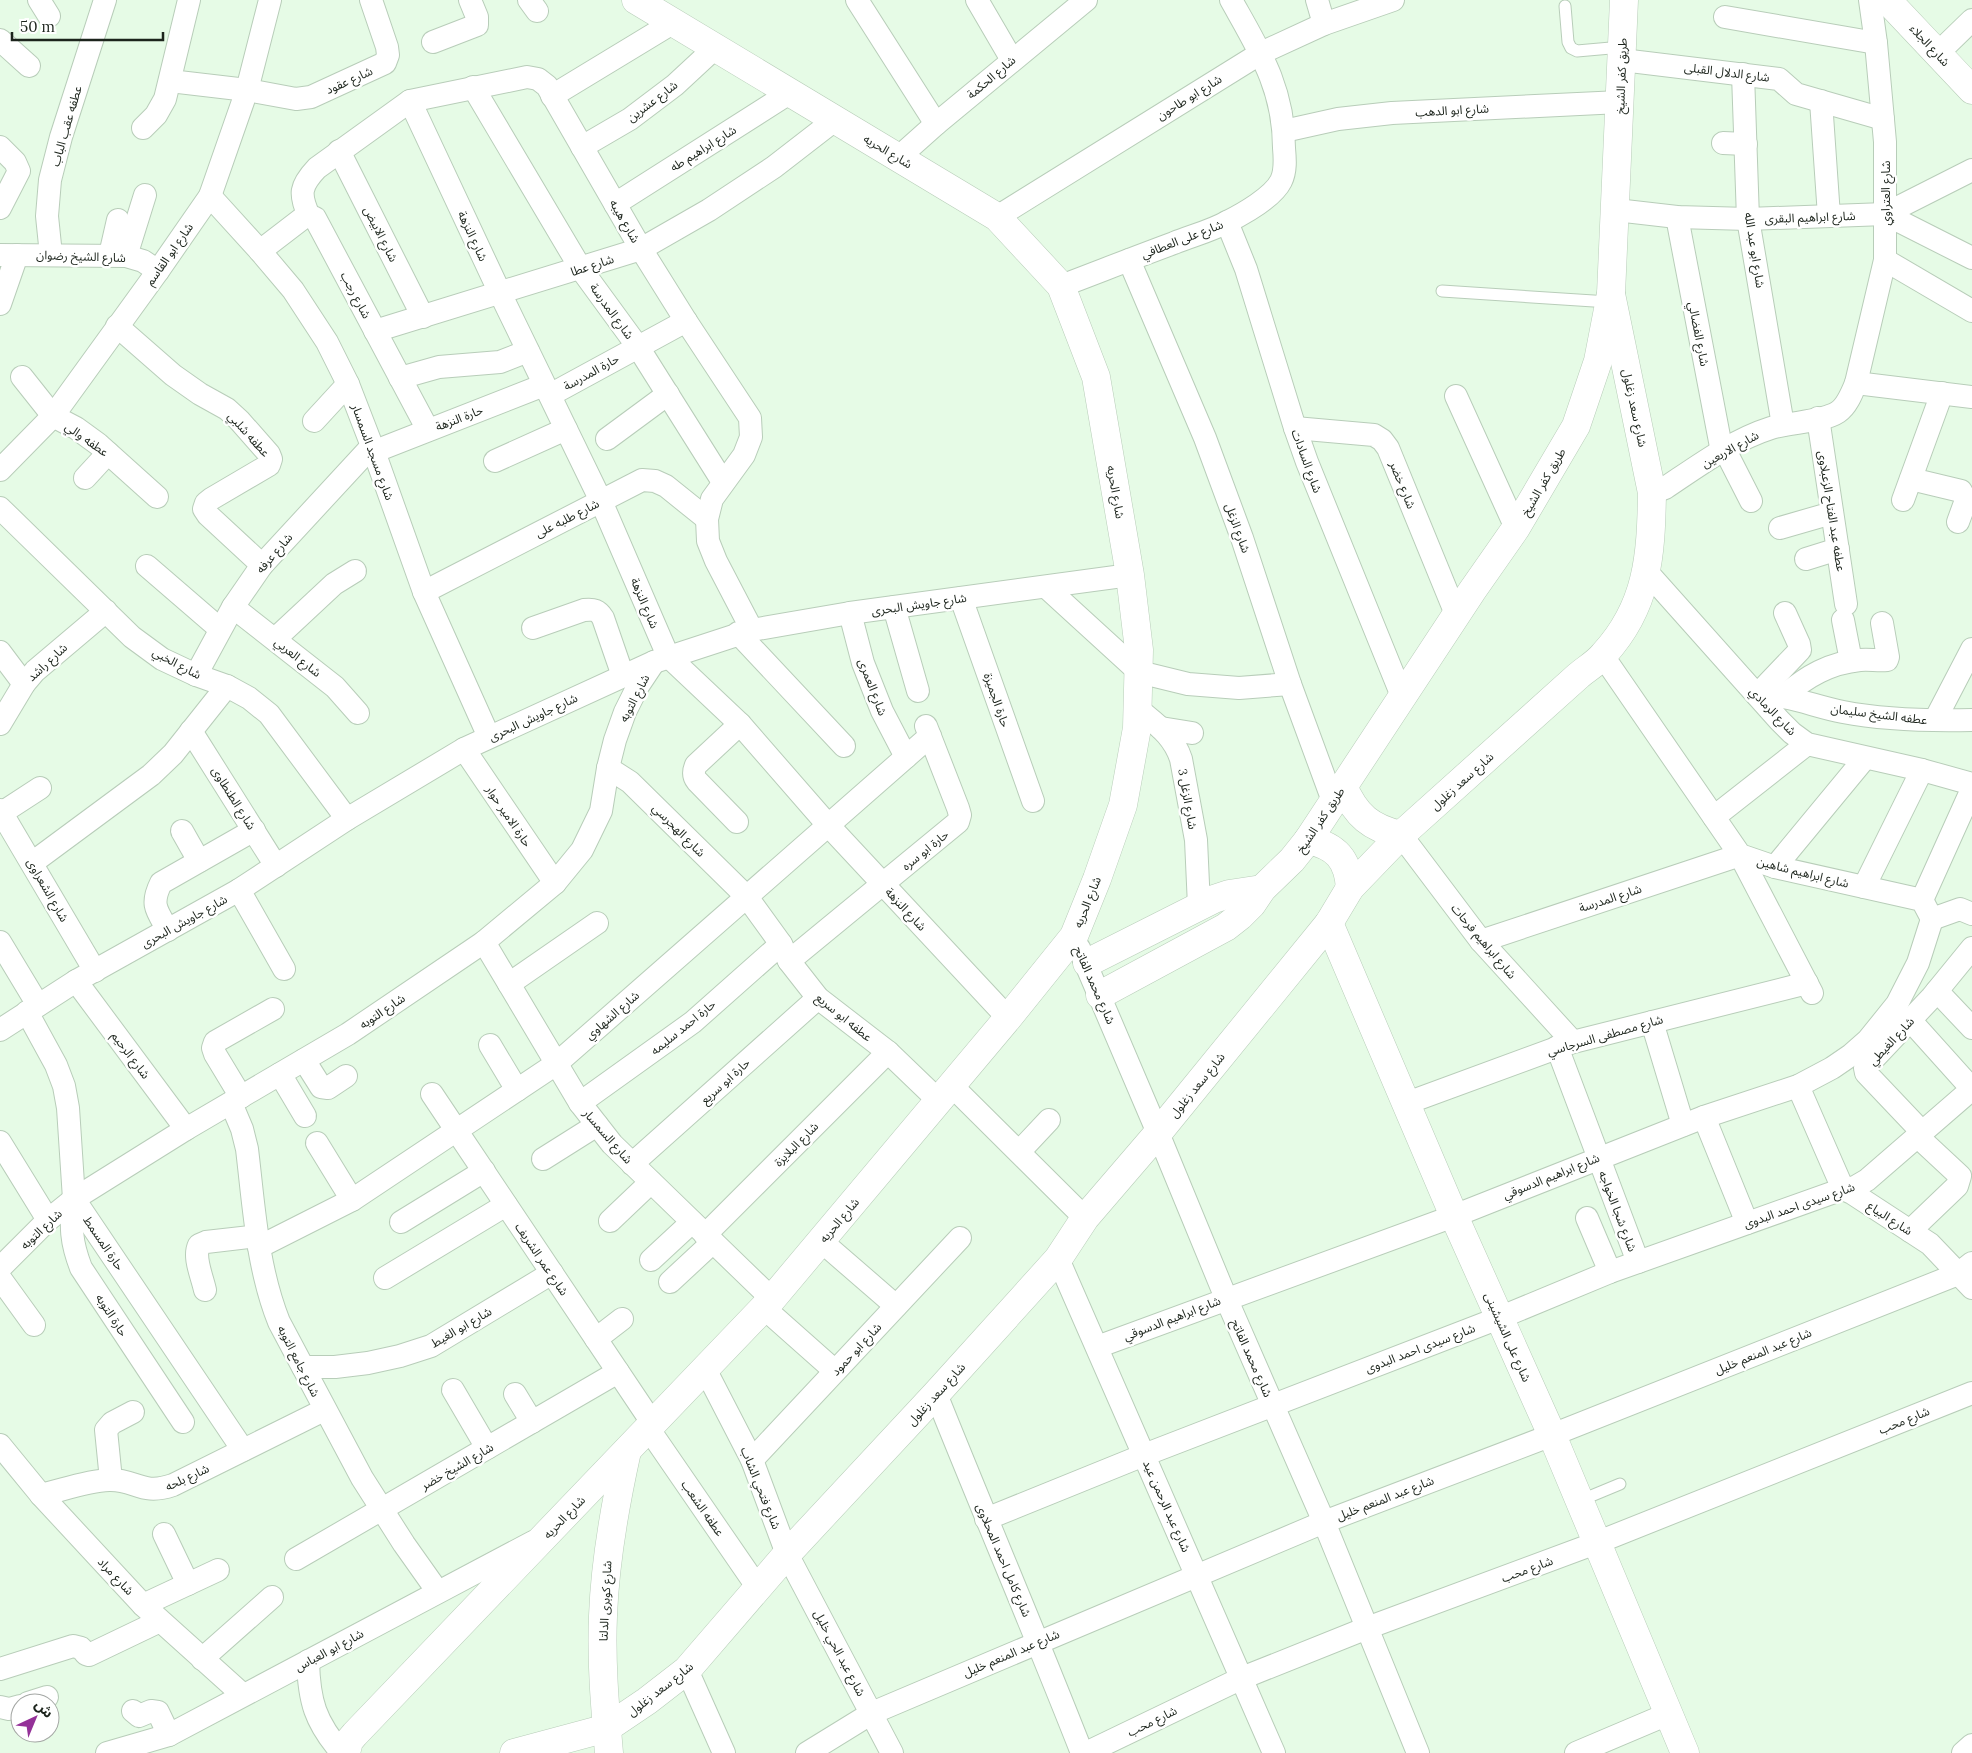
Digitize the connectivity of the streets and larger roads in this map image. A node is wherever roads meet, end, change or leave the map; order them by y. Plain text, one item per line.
1 (105, 0) edge
2 (189, 0) edge
3 (270, 0) edge
4 (371, 0) edge
5 (470, 0) edge
6 (857, 0) edge
7 (977, 0) edge
8 (1086, 0) edge
9 (1231, 0) edge
10 (1317, 0) edge
11 (1393, 0) edge
12 (1624, 0) edge
13 (1870, 0) edge
14 (1887, 0) edge
15 (648, 3) edge
16 (1725, 17) dead end
17 (1972, 20) edge
18 (674, 22) junction
19 (1324, 24) junction
20 (0, 40) edge
21 (432, 42) dead end
22 (1876, 43) junction
23 (716, 48) junction
24 (1261, 53) junction
25 (1622, 54) junction
26 (1938, 54) junction
27 (1012, 60) junction
28 (28, 66) dead end
29 (1743, 74) junction
30 (170, 81) junction
31 (473, 87) junction
32 (248, 90) junction
33 (1972, 90) edge
34 (791, 92) junction
35 (552, 96) junction
36 (410, 101) junction
37 (1821, 101) junction
38 (1620, 102) junction
39 (836, 119) junction
40 (1883, 119) junction
41 (936, 124) junction
42 (143, 128) dead end
43 (1284, 131) junction
44 (1722, 143) dead end
45 (1746, 144) junction
46 (0, 147) edge
47 (582, 147) junction
48 (339, 151) junction
49 (899, 157) junction
50 (1972, 170) edge
51 (145, 195) dead end
52 (210, 196) junction
53 (615, 204) junction
54 (0, 208) edge
55 (1616, 210) junction
56 (1885, 214) junction
57 (309, 216) junction
58 (1829, 216) junction
59 (997, 217) junction
60 (1677, 217) junction
61 (1748, 219) junction
62 (118, 220) dead end
63 (1227, 222) junction
64 (641, 248) junction
65 (260, 251) junction
66 (8, 255) edge
67 (51, 255) junction
68 (118, 256) junction
69 (1972, 258) edge
70 (1128, 260) junction
71 (1885, 260) junction
72 (581, 268) junction
73 (158, 271) junction
74 (1061, 286) junction
75 (500, 293) junction
76 (1610, 298) junction
77 (0, 304) edge
78 (1972, 312) edge
79 (423, 317) junction
80 (686, 321) junction
81 (117, 326) junction
82 (375, 331) junction
83 (638, 347) junction
84 (528, 351) junction
85 (22, 377) dead end
86 (400, 378) junction
87 (1856, 383) junction
88 (348, 384) junction
89 (547, 390) junction
90 (1942, 393) junction
91 (668, 394) junction
92 (1456, 396) dead end
93 (1972, 396) edge
94 (53, 416) junction
95 (1818, 418) junction
96 (314, 421) dead end
97 (1784, 425) junction
98 (1294, 428) junction
99 (566, 429) junction
100 (428, 430) junction
101 (607, 440) dead end
102 (373, 449) junction
103 (1723, 451) junction
104 (108, 453) junction
105 (495, 461) dead end
106 (0, 470) edge
107 (85, 478) dead end
108 (1911, 479) junction
109 (723, 482) junction
110 (1652, 493) junction
111 (157, 497) dead end
112 (601, 500) junction
113 (1903, 500) dead end
114 (1750, 501) dead end
115 (0, 508) edge
116 (1832, 513) junction
117 (707, 519) junction
118 (1958, 522) dead end
119 (1516, 528) junction
120 (1780, 528) dead end
121 (1838, 549) junction
122 (1806, 559) dead end
123 (262, 565) junction
124 (146, 566) dead end
125 (355, 571) dead end
126 (1648, 572) junction
127 (1130, 575) junction
128 (1046, 586) junction
129 (424, 592) junction
130 (961, 598) junction
131 (233, 607) junction
132 (894, 607) junction
133 (106, 611) junction
134 (850, 613) junction
135 (1785, 613) dead end
136 (1456, 614) junction
137 (1882, 623) dead end
138 (533, 628) dead end
139 (220, 629) junction
140 (745, 632) junction
141 (275, 639) junction
142 (1972, 649) edge
143 (0, 652) edge
144 (1603, 656) junction
145 (661, 659) junction
146 (1851, 661) junction
147 (1139, 672) junction
148 (196, 675) junction
149 (623, 676) junction
150 (24, 684) junction
151 (1290, 684) junction
152 (226, 686) junction
153 (918, 690) dead end
154 (1757, 695) junction
155 (1402, 696) junction
156 (1784, 696) junction
157 (1138, 709) junction
158 (358, 713) dead end
159 (1936, 720) junction
160 (1972, 720) edge
161 (0, 724) edge
162 (740, 724) junction
163 (1161, 728) junction
164 (191, 731) junction
165 (928, 731) joint
166 (1192, 734) dead end
167 (489, 736) junction
168 (1807, 744) junction
169 (844, 746) dead end
170 (464, 749) junction
171 (906, 757) junction
172 (1865, 758) junction
173 (608, 768) junction
174 (1922, 770) junction
175 (1972, 784) edge
176 (40, 788) dead end
177 (1972, 789) edge
178 (1338, 794) junction
179 (1033, 801) dead end
180 (1, 812) edge
181 (1714, 817) junction
182 (348, 819) junction
183 (737, 822) dead end
184 (828, 825) junction
185 (254, 830) junction
186 (182, 831) dead end
187 (1402, 836) junction
188 (1308, 840) junction
189 (1740, 855) junction
190 (199, 861) junction
191 (32, 863) junction
192 (276, 866) junction
193 (1775, 868) junction
194 (555, 883) junction
195 (883, 884) junction
196 (1864, 887) junction
197 (1350, 888) junction
198 (1262, 889) junction
199 (239, 890) junction
200 (747, 896) junction
201 (1199, 906) junction
202 (1927, 909) junction
203 (1972, 914) edge
204 (597, 923) dead end
205 (1329, 923) junction
206 (168, 930) junction
207 (1074, 936) junction
208 (1480, 941) junction
209 (0, 942) edge
210 (484, 942) junction
211 (785, 952) junction
212 (1970, 954) edge
213 (1087, 963) junction
214 (284, 969) dead end
215 (86, 976) junction
216 (509, 984) junction
217 (1937, 991) junction
218 (1100, 995) junction
219 (818, 998) junction
220 (33, 1008) junction
221 (273, 1009) dead end
222 (1008, 1018) junction
223 (1910, 1020) junction
224 (1652, 1022) junction
225 (1972, 1028) edge
226 (0, 1030) edge
227 (490, 1045) dead end
228 (1565, 1045) junction
229 (888, 1052) junction
230 (304, 1060) junction
231 (556, 1064) junction
232 (280, 1074) junction
233 (346, 1076) dead end
234 (1798, 1086) junction
235 (1972, 1088) edge
236 (517, 1090) junction
237 (945, 1093) junction
238 (432, 1094) dead end
239 (236, 1100) junction
240 (580, 1103) junction
241 (1407, 1103) junction
242 (306, 1116) dead end
243 (1704, 1117) junction
244 (1049, 1120) dead end
245 (597, 1125) junction
246 (1683, 1125) junction
247 (186, 1129) junction
248 (457, 1131) junction
249 (1158, 1133) junction
250 (1920, 1134) junction
251 (0, 1142) edge
252 (317, 1143) dead end
253 (1019, 1152) junction
254 (1597, 1158) junction
255 (543, 1159) dead end
256 (632, 1164) junction
257 (484, 1171) junction
258 (651, 1182) junction
259 (1843, 1189) junction
260 (74, 1199) junction
261 (352, 1200) junction
262 (506, 1205) junction
263 (1454, 1216) junction
264 (1085, 1218) junction
265 (1587, 1218) dead end
266 (48, 1220) junction
267 (610, 1221) dead end
268 (401, 1222) dead end
269 (1747, 1223) junction
270 (1910, 1231) junction
271 (703, 1233) junction
272 (960, 1238) dead end
273 (821, 1241) junction
274 (258, 1242) junction
275 (1058, 1259) junction
276 (651, 1260) dead end
277 (1638, 1262) junction
278 (1, 1266) edge
279 (1610, 1272) junction
280 (552, 1273) junction
281 (1967, 1275) edge
282 (385, 1278) dead end
283 (670, 1282) dead end
284 (205, 1290) dead end
285 (1226, 1298) junction
286 (768, 1304) junction
287 (896, 1306) junction
288 (1499, 1318) junction
289 (622, 1319) dead end
290 (34, 1325) dead end
291 (596, 1339) junction
292 (1096, 1347) junction
293 (303, 1367) junction
294 (705, 1369) junction
295 (835, 1371) junction
296 (618, 1372) junction
297 (453, 1390) dead end
298 (1972, 1393) edge
299 (515, 1394) dead end
300 (936, 1394) junction
301 (1273, 1406) junction
302 (324, 1410) junction
303 (133, 1412) dead end
304 (182, 1422) dead end
305 (532, 1422) junction
306 (650, 1426) junction
307 (1552, 1435) junction
308 (487, 1448) junction
309 (244, 1450) junction
310 (627, 1450) junction
311 (1144, 1455) junction
312 (4, 1458) edge
313 (752, 1460) junction
314 (111, 1480) junction
315 (41, 1495) junction
316 (382, 1510) junction
317 (986, 1519) junction
318 (1324, 1522) junction
319 (164, 1534) dead end
320 (546, 1535) junction
321 (1596, 1543) junction
322 (787, 1554) junction
323 (296, 1559) dead end
324 (218, 1570) dead end
325 (1197, 1575) junction
326 (188, 1584) junction
327 (758, 1588) junction
328 (438, 1592) junction
329 (272, 1597) dead end
330 (143, 1605) junction
331 (160, 1621) junction
332 (1366, 1628) junction
333 (1039, 1642) junction
334 (202, 1659) junction
335 (308, 1661) junction
336 (0, 1669) edge
337 (687, 1670) junction
338 (1242, 1678) junction
339 (243, 1695) junction
340 (133, 1711) dead end
341 (872, 1713) junction
342 (1668, 1714) junction
343 (169, 1735) junction
344 (608, 1741) edge
345 (1972, 1745) edge
346 (107, 1753) edge
347 (342, 1753) edge
348 (346, 1753) edge
349 (514, 1753) edge
350 (724, 1753) edge
351 (808, 1753) edge
352 (892, 1753) edge
353 (1084, 1753) edge
354 (1274, 1753) edge
355 (1418, 1753) edge
356 (1576, 1753) edge
357 (1685, 1753) edge
358 (1963, 1753) edge

1 - 67 street, عطفه عقب الباب
2 - 30 street
3 - 32 street, شارع ابو القاسم
4 - 32 street, شارع عقود
5 - 21 street
6 - 41 street
7 - 27 street
8 - 27 street, شارع الحكمة
9 - 24 street, شارع على العطافي
10 - 19 street
11 - 19 street, شارع ابو طاحون
12 - 25 street, طريق كفر الشيخ
13 - 22 street, شارع العتراوي
14 - 26 street, شارع الجلاء
15 - 18 street, شارع الحريه
16 - 22 street
17 - 26 street
18 - 23 street, شارع الحريه
18 - 35 street
19 - 24 street, شارع ابو طاحون
20 - 28 street
22 - 40 street, شارع العتراوي
23 - 34 street, شارع الحريه
23 - 47 street, شارع عشرين
24 - 43 street, شارع على العطافي
24 - 59 street, شارع ابو طاحون
25 - 29 street, شارع الدلال القبلى
25 - 38 street, طريق كفر الشيخ
26 - 33 street, شارع الجلاء
27 - 41 street, شارع الحكمة
29 - 37 street, شارع الدلال القبلى
29 - 45 street, شارع ابو عبد الله
30 - 32 street, شارع عقود
30 - 42 street
31 - 35 street, شارع هيبه
31 - 36 street, شارع هيبه
31 - 72 street, شارع المدرسة
32 - 52 street, شارع ابو القاسم
34 - 39 street, شارع الحريه
34 - 53 street, شارع ابراهيم طه
35 - 47 street, شارع هيبه
36 - 48 street, شارع هيبه
36 - 75 street, شارع النزهة
37 - 40 street, شارع الدلال القبلى
37 - 58 street
38 - 43 street, شارع ابو الدهب
38 - 55 street, طريق كفر الشيخ
39 - 49 street, شارع الحريه
39 - 64 street, شارع عطا
40 - 56 street, شارع العتراوي
41 - 49 street, شارع الحكمة
43 - 63 street, شارع على العطافي
44 - 45 street
45 - 61 street, شارع ابو عبد الله
46 - 54 street
47 - 53 street, شارع هيبه
48 - 57 street, شارع هيبه
48 - 79 street, شارع الابيض
49 - 59 street, شارع الحريه
50 - 56 street
51 - 68 street
52 - 65 street, شارع مسجد السمسار
52 - 73 street, شارع ابو القاسم
53 - 64 street, شارع هيبه
55 - 60 street, شارع ابراهيم البقرى
55 - 76 street, طريق كفر الشيخ
56 - 58 street, شارع ابراهيم البقرى
56 - 69 street
56 - 71 street, شارع العتراوي
57 - 65 street
57 - 82 street, شارع رجب
58 - 61 street, شارع ابراهيم البقرى
59 - 74 street, شارع الحريه
60 - 61 street, شارع ابراهيم البقرى
60 - 103 street, شارع الفضالي
61 - 97 street, شارع ابو عبد الله
62 - 68 street
63 - 70 street, شارع على العطافي
63 - 98 street, شارع السادات
64 - 72 street, شارع عطا
64 - 80 street, شارع هيبه
65 - 88 street, شارع مسجد السمسار
66 - 67 street, شارع الشيخ رضوان
66 - 77 street
67 - 68 street, شارع الشيخ رضوان
68 - 73 street, شارع الشيخ رضوان
70 - 74 street, شارع على العطافي
70 - 151 street, شارع الزغل
71 - 78 street
71 - 87 street, شارع العتراوي
72 - 75 street, شارع عطا
72 - 83 street, شارع المدرسة
73 - 81 street, شارع ابو القاسم
74 - 127 street, شارع الحريه
75 - 79 street, شارع عطا
75 - 84 street, شارع النزهة
76 - 110 street, شارع سعد زغلول
76 - 119 street, طريق كفر الشيخ
79 - 82 street, شارع عطا
80 - 83 street, حارة المدرسة
80 - 109 street, شارع هيبه
81 - 94 street, شارع ابو القاسم
81 - 123 street, عطفه شلبي
82 - 86 street, شارع رجب
83 - 89 street, حارة المدرسة
83 - 91 street, شارع المدرسة
84 - 86 street
84 - 89 street, شارع النزهة
85 - 94 street, عطفه والي
86 - 100 street, شارع رجب
87 - 90 street
87 - 95 street, شارع الاربعين
88 - 96 street
88 - 102 street, شارع مسجد السمسار
89 - 99 street, شارع النزهة
89 - 100 street, حارة النزهة
90 - 93 street
90 - 108 street
91 - 101 street
91 - 109 street, شارع المدرسة
92 - 119 street
94 - 104 street, عطفه والي
94 - 106 street, شارع ابو القاسم
95 - 97 street, شارع الاربعين
95 - 116 street, عطفه عبد الفتاح الزعبلاوى
97 - 103 street, شارع الاربعين
98 - 136 street, شارع خضر
98 - 155 street, شارع السادات
99 - 105 street
99 - 112 street, شارع النزهة
100 - 102 street, حارة النزهة
102 - 123 street, شارع عرفه
102 - 129 street, شارع مسجد السمسار
103 - 110 street, شارع الاربعين
103 - 114 street, شارع الفضالي
104 - 107 street
104 - 111 street, عطفه والي
108 - 113 street
108 - 118 street
109 - 117 street, شارع هيبه
110 - 126 street, شارع سعد زغلول
112 - 117 street, شارع طلبه على
112 - 129 street, شارع طلبه على
112 - 145 street, شارع النزهة
115 - 133 street, شارع الخبي
116 - 120 street
116 - 121 street, عطفه عبد الفتاح الزعبلاوى
117 - 140 street, شارع هيبه
119 - 136 street, طريق كفر الشيخ
121 - 122 street
121 - 146 street, عطفه عبد الفتاح الزعبلاوى
123 - 131 street, شارع عرفه
124 - 139 street
125 - 141 street
126 - 144 street, شارع سعد زغلول
126 - 154 street, شارع الرمادي
127 - 128 street, شارع جاويش البحرى
127 - 147 street, شارع الحريه
128 - 130 street, شارع جاويش البحرى
128 - 147 street
129 - 167 street, شارع مسجد السمسار
130 - 132 street, شارع جاويش البحرى
130 - 179 street, حارة الجميزة
131 - 139 street, شارع عرفه
131 - 141 street, شارع العربي
132 - 134 street, شارع جاويش البحرى
132 - 153 street
133 - 148 street, شارع الخبي
133 - 150 street, شارع راشد
134 - 140 street, شارع جاويش البحرى
134 - 171 street, شارع العمرى
135 - 154 street
136 - 155 street, طريق كفر الشيخ
137 - 146 street
138 - 149 street
139 - 148 street, شارع عرفه
140 - 145 street, شارع جاويش البحرى
140 - 169 street, شارع هيبه
141 - 158 street, شارع العربي
142 - 159 street
143 - 150 street
144 - 181 street, شارع ابراهيم شاهين
144 - 187 street, شارع سعد زغلول
145 - 149 street, شارع جاويش البحرى
145 - 162 street, شارع النزهة
145 - 173 street, شارع التوبه
146 - 156 street
147 - 151 street
147 - 157 street, شارع الحريه
148 - 152 street, شارع الخبي
149 - 167 street, شارع جاويش البحرى
150 - 161 street, شارع راشد
151 - 178 street, شارع الزغل
152 - 164 street
152 - 182 street, شارع الخبي
154 - 156 street, عطفه الشيخ سليمان
154 - 168 street, شارع الرمادي
155 - 178 street, طريق كفر الشيخ
156 - 159 street, عطفه الشيخ سليمان
157 - 163 street, شارع الزغل 3
157 - 207 street, شارع الحريه
159 - 160 street, عطفه الشيخ سليمان
162 - 183 street
162 - 184 street, شارع النزهة
163 - 166 street
163 - 201 street, شارع الزغل 3
164 - 185 street, شارع الطنطاوى
164 - 191 street
165 - 171 street, شارع الشهاوي
165 - 195 street, حارة ابو سره
167 - 170 street, شارع جاويش البحرى
168 - 172 street, شارع الرمادي
168 - 181 street
170 - 182 street, شارع جاويش البحرى
170 - 194 street, حارة الامير حوار
171 - 184 street, شارع الشهاوي
172 - 174 street, شارع الرمادي
172 - 193 street
173 - 194 street, شارع التوبه
173 - 200 street, شارع الهجرسي
174 - 175 street, شارع الرمادي
174 - 196 street
176 - 180 street
177 - 202 street, شارع ابراهيم الدسوقي
178 - 187 street
178 - 188 street, طريق كفر الشيخ
180 - 191 street, شارع الشعراوى
181 - 189 street, شارع ابراهيم شاهين
182 - 192 street, شارع جاويش البحرى
184 - 195 street, شارع النزهة
184 - 200 street, شارع الشهاوي
185 - 190 street
185 - 192 street, شارع الطنطاوى
186 - 190 street
187 - 197 street, شارع سعد زغلول
187 - 208 street, شارع ابراهيم فرحات
188 - 197 street
188 - 198 street, طريق كفر الشيخ
189 - 193 street, شارع ابراهيم شاهين
189 - 208 street, شارع المدرسة
189 - 224 street, شارع مصطفى السرجاسي
190 - 206 street
191 - 215 street, شارع الشعراوى
192 - 199 street, شارع جاويش البحرى
193 - 196 street, شارع ابراهيم شاهين
194 - 210 street, شارع التوبه
195 - 211 street, حارة ابو سره
195 - 222 street, شارع النزهة
196 - 202 street, شارع ابراهيم شاهين
197 - 205 street, شارع سعد زغلول
198 - 201 street
198 - 218 street, طريق كفر الشيخ
199 - 206 street, شارع جاويش البحرى
199 - 214 street
200 - 211 street, عطفه ابو سريع
200 - 231 street, شارع الشهاوي
201 - 213 street
202 - 203 street
202 - 234 street, شارع ابراهيم الدسوقي
204 - 216 street
205 - 241 street, شارع على الشيشينى
205 - 249 street, شارع سعد زغلول
206 - 215 street, شارع جاويش البحرى
207 - 213 street, شارع محمد الفاتح
207 - 222 street, شارع الحريه
208 - 228 street, شارع ابراهيم فرحات
209 - 220 street
210 - 216 street, شارع السمسار
210 - 230 street, شارع التوبه
211 - 219 street, عطفه ابو سريع
211 - 240 street, حارة احمد سليمه
212 - 217 street, شارع الغيطي
213 - 218 street, شارع محمد الفاتح
215 - 220 street, شارع جاويش البحرى
215 - 247 street, شارع الرحيم
216 - 231 street, شارع السمسار
217 - 223 street, شارع الغيطي
217 - 225 street
218 - 249 street, شارع محمد الفاتح
219 - 229 street, عطفه ابو سريع
219 - 256 street, حارة ابو سريع
220 - 226 street, شارع جاويش البحرى
220 - 260 street
221 - 239 street, شارع جامع التوبه
222 - 237 street, شارع الحريه
223 - 235 street
223 - 250 street, شارع الغيطي
224 - 228 street, شارع مصطفى السرجاسي
224 - 246 street
227 - 236 street
228 - 241 street, شارع مصطفى السرجاسي
228 - 254 street, شارع شجا الخواجه
229 - 237 street, عطفه ابو سريع
229 - 271 street, شارع البلايزة
230 - 232 street, شارع التوبه
230 - 233 street
231 - 236 street, شارع الشهاوي
231 - 240 street, شارع السمسار
232 - 239 street, شارع التوبه
232 - 242 street
234 - 243 street, شارع ابراهيم الدسوقي
234 - 259 street
235 - 250 street, شارع سيدى احمد البدوى
236 - 248 street, شارع الشهاوي
237 - 253 street, عطفه ابو سريع
237 - 273 street, شارع الحريه
238 - 248 street, شارع عمر الشريف
239 - 247 street, شارع التوبه
239 - 274 street, شارع جامع التوبه
240 - 245 street, شارع السمسار
241 - 263 street, شارع على الشيشينى
243 - 246 street, شارع ابراهيم الدسوقي
243 - 269 street
244 - 253 street
245 - 255 street
245 - 256 street, شارع السمسار
246 - 254 street, شارع ابراهيم الدسوقي
247 - 260 street, شارع التوبه
248 - 257 street, شارع عمر الشريف
248 - 261 street, شارع الشهاوي
249 - 264 street, شارع سعد زغلول
249 - 285 street, شارع محمد الفاتح
250 - 259 street, شارع سيدى احمد البدوى
250 - 270 street
251 - 266 street
252 - 261 street
253 - 264 street, عطفه ابو سريع
254 - 263 street, شارع ابراهيم الدسوقي
254 - 277 street, شارع شجا الخواجه
256 - 258 street, شارع السمسار
257 - 262 street, شارع عمر الشريف
257 - 268 street
258 - 267 street
258 - 271 street, شارع السمسار
259 - 269 street, شارع سيدى احمد البدوى
259 - 270 street, شارع البياع
260 - 266 street, شارع التوبه
260 - 304 street, حارة التوبه
260 - 309 street, حارة المسمط
261 - 274 street, شارع الشهاوي
262 - 280 street, شارع عمر الشريف
262 - 282 street
263 - 285 street, شارع ابراهيم الدسوقي
263 - 288 street, شارع على الشيشينى
264 - 275 street, شارع سعد زغلول
265 - 279 street
266 - 278 street, شارع التوبه
269 - 277 street, شارع سيدى احمد البدوى
270 - 281 street, شارع البياع
271 - 276 street
271 - 283 street
271 - 286 street, شارع السمسار
272 - 287 street, شارع ابو حمود
273 - 286 street, شارع الحريه
273 - 287 street
274 - 284 street, شارع الشهاوي
274 - 293 street, شارع جامع التوبه
275 - 292 street, شارع عبد الرحمن عيد
275 - 300 street, شارع سعد زغلول
277 - 279 street, شارع سيدى احمد البدوى
278 - 290 street
279 - 288 street, شارع سيدى احمد البدوى
280 - 291 street, شارع عمر الشريف
280 - 293 street, شارع ابو الغيط
281 - 307 street, شارع عبد المنعم خليل
285 - 292 street, شارع ابراهيم الدسوقي
285 - 301 street, شارع محمد الفاتح
286 - 294 street, شارع الحريه
286 - 295 street, شارع السمسار
287 - 295 street, شارع ابو حمود
288 - 301 street, شارع سيدى احمد البدوى
288 - 307 street, شارع على الشيشينى
289 - 291 street
291 - 296 street, شارع عمر الشريف
292 - 311 street, شارع عبد الرحمن عيد
293 - 302 street, شارع جامع التوبه
294 - 306 street, شارع الحريه
294 - 313 street, شارع فتحي الشاب
295 - 313 street, شارع ابو حمود
296 - 305 street, شارع الشيخ خضر
296 - 306 street, شارع عمر الشريف
297 - 308 street
298 - 321 street, شارع محب
299 - 305 street
300 - 317 street, شارع كامل احمد المحلاوى
300 - 322 street, شارع سعد زغلول
301 - 311 street, شارع سيدى احمد البدوى
301 - 318 street, شارع محمد الفاتح
302 - 309 street, شارع بلحه
302 - 316 street, شارع جامع التوبه
303 - 314 street
305 - 308 street, شارع الشيخ خضر
306 - 310 street, شارع الحريه
306 - 327 street, عطفه الشعب
307 - 318 street, شارع عبد المنعم خليل
307 - 321 street, شارع على الشيشينى
308 - 316 street, شارع الشيخ خضر
309 - 314 street, شارع بلحه
310 - 320 street, شارع الحريه
310 - 344 street, شارع كوبرى الدلتا
311 - 317 street, شارع سيدى احمد البدوى
311 - 325 street, شارع عبد الرحمن عيد
312 - 315 street, شارع مراد
313 - 322 street, شارع فتحي الشاب
314 - 315 street, شارع بلحه
315 - 330 street, شارع مراد
316 - 323 street, شارع الشيخ خضر
316 - 328 street, شارع جامع التوبه
317 - 333 street, شارع كامل احمد المحلاوى
318 - 325 street, شارع عبد المنعم خليل
318 - 332 street, شارع محمد الفاتح
319 - 326 street
320 - 328 street, شارع ابو العباس
320 - 348 street, شارع الحريه
321 - 332 street, شارع محب
321 - 342 street, شارع على الشيشينى
322 - 327 street, شارع سعد زغلول
322 - 341 street, شارع عبد الحي خليل
324 - 326 street
325 - 333 street, شارع عبد المنعم خليل
325 - 338 street, شارع عبد الرحمن عيد
326 - 330 street
327 - 337 street, شارع سعد زغلول
328 - 335 street, شارع ابو العباس
329 - 334 street
330 - 331 street, شارع مراد
331 - 334 street, شارع مراد
331 - 336 street
332 - 338 street, شارع محب
332 - 355 street, شارع محمد الفاتح
333 - 341 street, شارع عبد المنعم خليل
333 - 353 street, شارع كامل احمد المحلاوى
334 - 339 street, شارع مراد
335 - 339 street, شارع ابو العباس
335 - 347 street
337 - 344 street, شارع سعد زغلول
337 - 350 street
338 - 353 street, شارع محب
338 - 354 street, شارع عبد الرحمن عيد
339 - 343 street, شارع ابو العباس
340 - 343 street
341 - 351 street, شارع عبد المنعم خليل
341 - 352 street, شارع عبد الحي خليل
342 - 356 street
342 - 357 street, شارع على الشيشينى
343 - 346 street, شارع ابو العباس
344 - 349 street, شارع سعد زغلول
345 - 358 street

